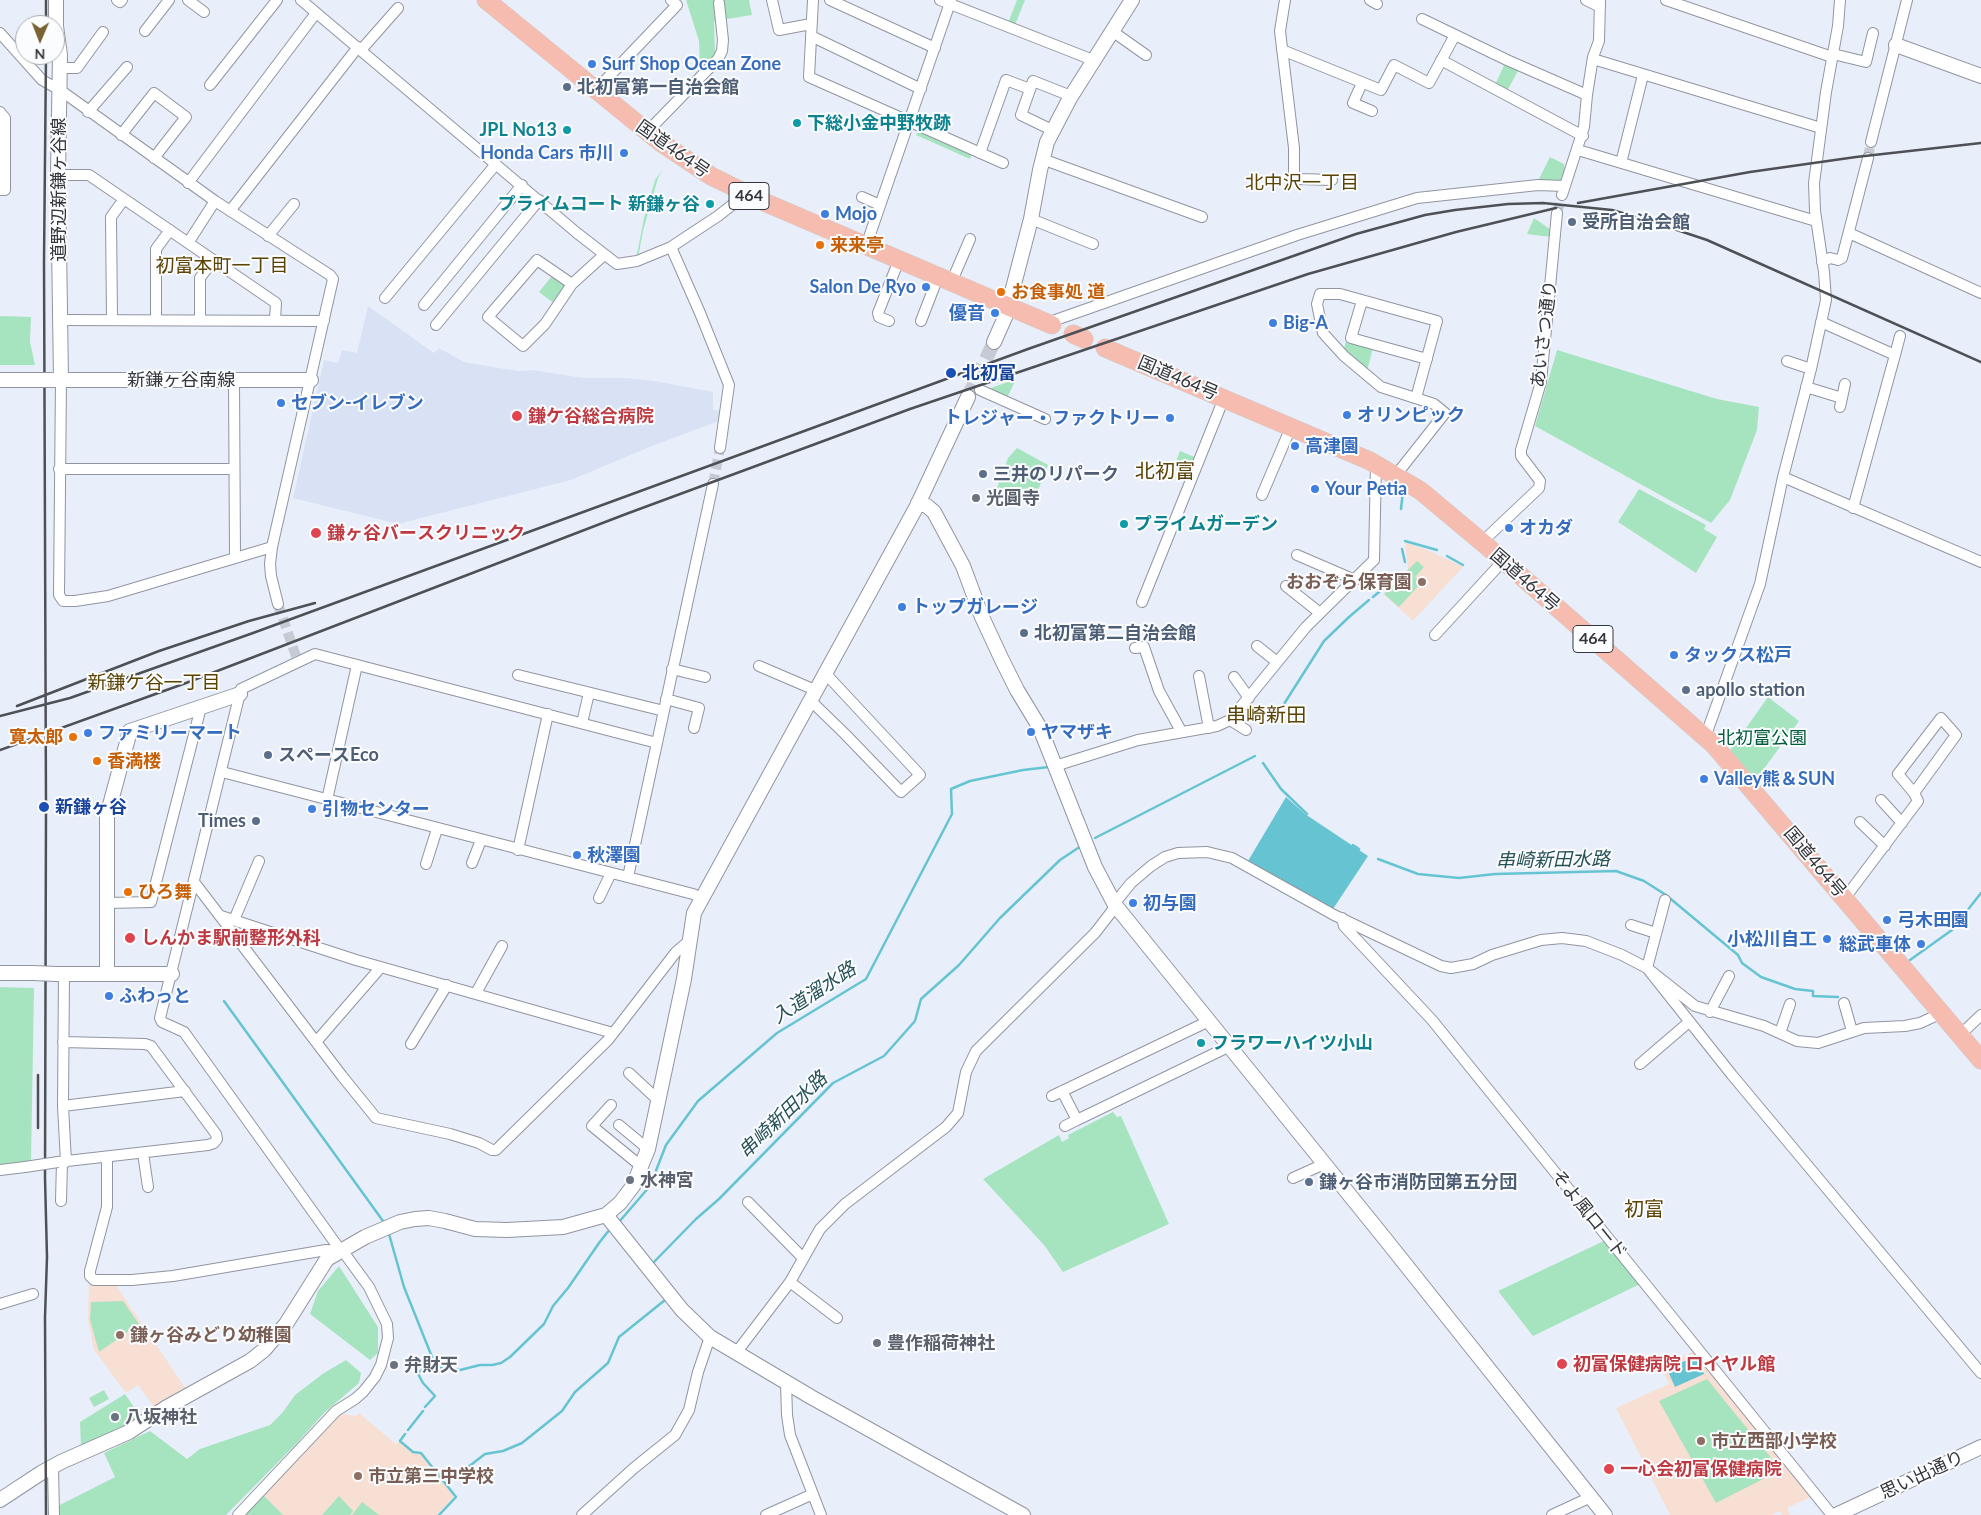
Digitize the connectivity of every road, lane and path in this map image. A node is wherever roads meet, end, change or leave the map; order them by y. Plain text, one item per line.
1 (56, 0) edge
2 (117, 0) edge
3 (122, 0) edge
4 (169, 0) edge
5 (188, 0) edge
6 (276, 0) edge
7 (486, 0) edge
8 (671, 0) edge
9 (772, 0) edge
10 (813, 0) edge
11 (830, 0) edge
12 (1132, 0) edge
13 (1285, 0) edge
14 (1586, 0) edge
15 (1666, 0) edge
16 (1840, 0) edge
17 (1907, 0) edge
18 (303, 1) edge
19 (947, 1) edge
20 (719, 3) dead end
21 (1600, 4) edge
22 (398, 8) dead end
23 (204, 12) dead end
24 (316, 13) junction
25 (1422, 19) dead end
26 (811, 24) junction
27 (1112, 30) junction
28 (145, 31) dead end
29 (103, 32) dead end
30 (0, 33) edge
31 (1873, 33) dead end
32 (1454, 35) junction
33 (811, 36) junction
34 (1896, 45) junction
35 (359, 48) junction
36 (935, 48) junction
37 (1282, 50) junction
38 (1146, 55) dead end
39 (1832, 56) junction
40 (1593, 59) junction
41 (1093, 60) junction
42 (1441, 60) junction
43 (127, 67) dead end
44 (60, 68) junction
45 (1644, 75) junction
46 (1981, 76) edge
47 (1362, 83) junction
48 (210, 85) dead end
49 (921, 89) junction
50 (60, 90) junction
51 (596, 90) junction
52 (1030, 90) junction
53 (1587, 95) junction
54 (1071, 96) junction
55 (1372, 111) dead end
56 (0, 112) edge
57 (88, 112) junction
58 (910, 122) junction
59 (1821, 128) junction
60 (1052, 130) junction
61 (647, 132) junction
62 (121, 135) junction
63 (1582, 136) junction
64 (1872, 142) tunnel mouth
65 (1578, 150) junction
66 (980, 153) junction
67 (154, 158) junction
68 (1868, 158) tunnel mouth
69 (1042, 159) junction
70 (1003, 163) dead end
71 (1621, 163) junction
72 (496, 164) junction
73 (58, 175) junction
74 (1332, 180) dead end
75 (188, 182) junction
76 (522, 186) junction
77 (0, 190) edge
78 (746, 194) junction
79 (862, 198) dead end
80 (124, 199) junction
81 (540, 200) junction
82 (215, 201) junction
83 (294, 204) dead end
84 (880, 205) junction
85 (230, 211) junction
86 (1557, 213) tunnel mouth
87 (1202, 217) dead end
88 (1031, 219) junction
89 (1816, 221) junction
90 (170, 230) junction
91 (1849, 233) junction
92 (268, 236) junction
93 (970, 240) dead end
94 (188, 243) junction
95 (1093, 244) dead end
96 (866, 246) junction
97 (671, 247) junction
98 (604, 254) junction
99 (212, 260) junction
100 (899, 260) junction
101 (1822, 262) junction
102 (945, 280) junction
103 (572, 284) junction
104 (1981, 293) edge
105 (385, 298) dead end
106 (1362, 300) junction
107 (424, 305) dead end
108 (1008, 307) junction
109 (112, 319) junction
110 (60, 320) junction
111 (156, 320) junction
112 (200, 320) junction
113 (275, 320) junction
114 (324, 321) junction
115 (889, 321) dead end
116 (921, 321) dead end
117 (1821, 322) junction
118 (1050, 324) joint
119 (436, 325) dead end
120 (1900, 336) dead end
121 (994, 342) tunnel mouth
122 (1105, 348) dead end
123 (1895, 355) junction
124 (1427, 358) junction
125 (1787, 361) dead end
126 (1811, 369) junction
127 (0, 380) edge
128 (56, 380) junction
129 (234, 380) junction
130 (311, 380) junction
131 (1846, 384) dead end
132 (1806, 387) junction
133 (974, 394) joint
134 (1224, 398) junction
135 (1416, 398) junction
136 (1044, 419) dead end
137 (1291, 427) junction
138 (720, 448) tunnel mouth
139 (1376, 464) junction
140 (59, 468) junction
141 (234, 469) junction
142 (1396, 475) junction
143 (1783, 478) junction
144 (712, 484) tunnel mouth
145 (1262, 496) dead end
146 (918, 503) junction
147 (1853, 508) junction
148 (1482, 542) junction
149 (272, 547) junction
150 (1297, 555) dead end
151 (235, 557) junction
152 (1503, 561) junction
153 (1981, 562) edge
154 (1354, 580) junction
155 (1286, 586) dead end
156 (1142, 602) dead end
157 (278, 604) tunnel mouth
158 (1320, 613) junction
159 (1435, 635) dead end
160 (1257, 646) dead end
161 (1136, 648) dead end
162 (1277, 662) junction
163 (357, 665) junction
164 (759, 666) dead end
165 (672, 669) junction
166 (824, 673) junction
167 (518, 675) dead end
168 (1199, 676) dead end
169 (705, 677) dead end
170 (1234, 677) dead end
171 (588, 692) junction
172 (240, 694) junction
173 (812, 695) junction
174 (1249, 698) junction
175 (666, 699) junction
176 (202, 707) junction
177 (664, 711) junction
178 (548, 714) junction
179 (1230, 720) junction
180 (582, 723) junction
181 (694, 728) dead end
182 (1209, 728) junction
183 (1246, 730) dead end
184 (1181, 731) junction
185 (1703, 735) junction
186 (657, 743) junction
187 (1055, 766) junction
188 (222, 772) junction
189 (1914, 793) junction
190 (327, 800) junction
191 (1881, 800) dead end
192 (1860, 822) dead end
193 (1902, 823) junction
194 (437, 829) junction
195 (481, 840) junction
196 (1885, 846) junction
197 (518, 850) junction
198 (259, 861) dead end
199 (472, 863) dead end
200 (426, 864) dead end
201 (611, 873) junction
202 (628, 877) junction
203 (194, 882) junction
204 (599, 898) dead end
205 (702, 898) junction
206 (1845, 898) junction
207 (1665, 900) dead end
208 (107, 903) junction
209 (1115, 905) junction
210 (221, 916) junction
211 (1342, 918) junction
212 (234, 920) junction
213 (1632, 925) dead end
214 (1656, 933) junction
215 (690, 940) junction
216 (502, 946) dead end
217 (381, 967) junction
218 (1647, 968) junction
219 (0, 973) edge
220 (60, 974) junction
221 (107, 974) junction
222 (172, 974) junction
223 (1729, 976) dead end
224 (447, 985) junction
225 (476, 993) junction
226 (1844, 1003) dead end
227 (1790, 1004) dead end
228 (1940, 1011) junction
229 (1710, 1012) junction
230 (1981, 1015) edge
231 (1209, 1021) junction
232 (1689, 1022) junction
233 (1852, 1031) junction
234 (613, 1032) junction
235 (1780, 1033) junction
236 (1960, 1035) junction
237 (63, 1042) junction
238 (316, 1042) junction
239 (411, 1044) dead end
240 (1230, 1046) junction
241 (1981, 1060) edge
242 (1640, 1064) dead end
243 (629, 1073) dead end
244 (185, 1091) junction
245 (1062, 1091) junction
246 (1052, 1096) dead end
247 (658, 1100) junction
248 (611, 1105) dead end
249 (63, 1106) junction
250 (1077, 1120) junction
251 (619, 1125) dead end
252 (1065, 1126) dead end
253 (648, 1149) junction
254 (143, 1153) junction
255 (107, 1157) junction
256 (62, 1162) junction
257 (1324, 1164) junction
258 (642, 1167) junction
259 (0, 1170) edge
260 (1294, 1178) dead end
261 (148, 1187) dead end
262 (61, 1201) dead end
263 (748, 1202) dead end
264 (606, 1215) junction
265 (341, 1251) junction
266 (802, 1257) junction
267 (790, 1282) junction
268 (33, 1294) dead end
269 (0, 1304) edge
270 (837, 1318) dead end
271 (710, 1338) junction
272 (736, 1353) junction
273 (1981, 1373) edge
274 (786, 1383) junction
275 (1981, 1447) edge
276 (53, 1467) junction
277 (813, 1494) junction
278 (1591, 1497) junction
279 (0, 1500) edge
280 (54, 1515) edge
281 (238, 1515) edge
282 (582, 1515) edge
283 (766, 1515) edge
284 (821, 1515) edge
285 (1023, 1515) edge
286 (1552, 1515) edge
287 (1605, 1515) edge
288 (1832, 1515) edge
289 (1836, 1515) edge

1 - 44 street, 道野辺新鎌ヶ谷線
2 - 3 street
4 - 28 street
5 - 23 street
6 - 48 street
7 - 51 highway, 国道464号 / 464
8 - 51 street
9 - 26 street
10 - 26 street
11 - 36 street
12 - 27 street
13 - 37 street
14 - 21 street
15 - 39 street
16 - 39 street
17 - 34 street
18 - 24 street
19 - 36 street
19 - 41 street
20 - 61 street
21 - 40 street
22 - 35 street
24 - 35 street
24 - 75 street
25 - 32 street
26 - 33 street
27 - 38 street
27 - 41 street
29 - 44 street
30 - 50 street
31 - 39 street
32 - 42 street
32 - 53 street
33 - 49 street
33 - 58 street
34 - 46 street
34 - 64 street
35 - 72 street
35 - 85 street
36 - 49 street
37 - 47 street
37 - 74 street
39 - 59 street
40 - 45 street
40 - 53 street
41 - 54 street
42 - 47 street
42 - 63 street
43 - 57 street
44 - 50 street, 道野辺新鎌ヶ谷線
45 - 59 street
45 - 71 street
47 - 55 street
49 - 58 street
50 - 57 street
50 - 73 street, 道野辺新鎌ヶ谷線
51 - 61 highway, 国道464号 / 464
52 - 54 street
52 - 60 street
52 - 66 street
53 - 63 street
54 - 60 street
56 - 77 street
57 - 62 street
58 - 66 street
58 - 84 street
59 - 89 street
60 - 69 street
61 - 78 highway, 国道464号 / 464
62 - 67 street
62 - 67 street
63 - 65 street
65 - 71 street
65 - 118 street
66 - 70 street
67 - 75 street
68 - 91 street
69 - 87 street
69 - 88 street
71 - 89 street
72 - 76 street
72 - 105 street
73 - 80 street
73 - 110 street, 道野辺新鎌ヶ谷線
75 - 82 street
76 - 81 street
76 - 107 street
78 - 96 highway, 国道464号 / 464
78 - 97 street
79 - 84 street
80 - 90 street
80 - 109 street
81 - 98 street
81 - 119 street
82 - 85 street
82 - 94 street
83 - 92 street
84 - 96 street
85 - 92 street
86 - 148 street, あいさつ通り
88 - 95 street
88 - 108 street
89 - 101 street
90 - 94 street
90 - 111 street
91 - 101 street
91 - 104 street
92 - 114 street
93 - 102 street
94 - 99 street
96 - 100 highway, 国道464号 / 464
97 - 98 street
97 - 138 street
98 - 103 street
99 - 112 street
99 - 113 street
100 - 102 highway, 国道464号 / 464
100 - 115 street
101 - 117 street
102 - 108 highway, 国道464号 / 464
102 - 116 street
103 - 103 street
106 - 124 street
106 - 124 street
106 - 135 street
108 - 118 highway, 国道464号 / 464
108 - 121 street
109 - 110 street
109 - 111 street
110 - 128 street, 道野辺新鎌ヶ谷線
111 - 112 street
112 - 113 street
113 - 114 street
114 - 130 street
117 - 123 street
117 - 126 street
120 - 123 street
122 - 134 highway, 国道464号 / 464
123 - 147 street
124 - 135 street
125 - 126 street
126 - 132 street
127 - 128 street, 新鎌ヶ谷南線, bridge
128 - 129 street, 新鎌ヶ谷南線
128 - 140 street
129 - 130 street, 新鎌ヶ谷南線
129 - 141 street
130 - 149 street
131 - 132 street
132 - 143 street
133 - 136 street
133 - 146 street
134 - 137 highway, 国道464号 / 464
134 - 156 street
135 - 142 street
137 - 139 highway, 国道464号 / 464
137 - 145 street
139 - 142 highway, 国道464号 / 464
139 - 154 street
140 - 141 street
140 - 151 street
141 - 151 street
142 - 148 highway, 国道464号 / 464
143 - 147 street
143 - 185 street
144 - 165 street
146 - 166 street
146 - 187 street
147 - 153 street
148 - 152 highway, 国道464号 / 464
149 - 151 street
149 - 157 street
150 - 154 street
152 - 159 street
152 - 185 highway, 国道464号 / 464
154 - 158 street
155 - 158 street
158 - 162 street
160 - 162 street
161 - 184 street
162 - 174 street
163 - 172 street
163 - 178 street
163 - 190 street
164 - 173 street
165 - 169 street
165 - 175 street
166 - 173 street
166 - 173 street
167 - 171 street
168 - 182 street
170 - 174 street
171 - 177 street
171 - 180 street
172 - 176 street
172 - 188 street
173 - 205 street
174 - 179 street
175 - 177 street
175 - 181 street
176 - 208 street
176 - 208 street
177 - 186 street
178 - 180 street
178 - 197 street
179 - 182 street
179 - 183 street
180 - 186 street
182 - 184 street
184 - 187 street
185 - 206 highway, 国道464号 / 464
186 - 202 street
187 - 209 street
188 - 190 street
188 - 203 street
189 - 189 street
189 - 193 street
190 - 194 street
191 - 193 street
192 - 196 street
193 - 196 street
194 - 195 street
194 - 200 street
195 - 197 street
195 - 199 street
196 - 206 street
197 - 201 street
198 - 212 street
201 - 202 street
201 - 204 street
202 - 205 street
203 - 210 street
203 - 222 street
205 - 215 street
206 - 228 highway, 国道464号 / 464
207 - 214 street
208 - 221 street
209 - 211 street
209 - 231 street
209 - 266 street
210 - 212 street
210 - 238 street
211 - 218 street
211 - 288 street, そよ風ロード
212 - 217 street
213 - 214 street
214 - 218 street
215 - 234 street
215 - 247 street
216 - 225 street
217 - 224 street
217 - 238 street
218 - 229 street
218 - 232 street
219 - 220 street, bridge
220 - 221 street
220 - 237 street
221 - 222 street
222 - 265 street
223 - 229 street
224 - 225 street
224 - 239 street
225 - 234 street
226 - 233 street
227 - 235 street
228 - 233 street
228 - 236 highway, 国道464号 / 464
229 - 235 street
230 - 236 street
231 - 240 street
231 - 245 street
232 - 242 street
232 - 273 street
233 - 235 street
234 - 238 street
236 - 241 highway, 国道464号 / 464
237 - 244 street
237 - 249 street
240 - 250 street
240 - 257 street
243 - 247 street
244 - 249 street
244 - 254 street
245 - 246 street
245 - 250 street
247 - 253 street
248 - 258 street
249 - 256 street
250 - 252 street
251 - 253 street
253 - 258 street
254 - 255 street
254 - 261 street
255 - 256 street
255 - 265 street
256 - 259 street, bridge
256 - 262 street
257 - 260 street
257 - 278 street
258 - 264 street
263 - 266 street
264 - 265 street
264 - 271 street
265 - 276 street
265 - 281 street
266 - 267 street
267 - 270 street
267 - 272 street
268 - 269 street
271 - 272 street
271 - 282 street
272 - 274 street
274 - 277 street
274 - 285 street
275 - 289 street, 思い出通り
276 - 279 street
276 - 280 street
277 - 283 street
277 - 284 street
278 - 286 street
278 - 287 street

